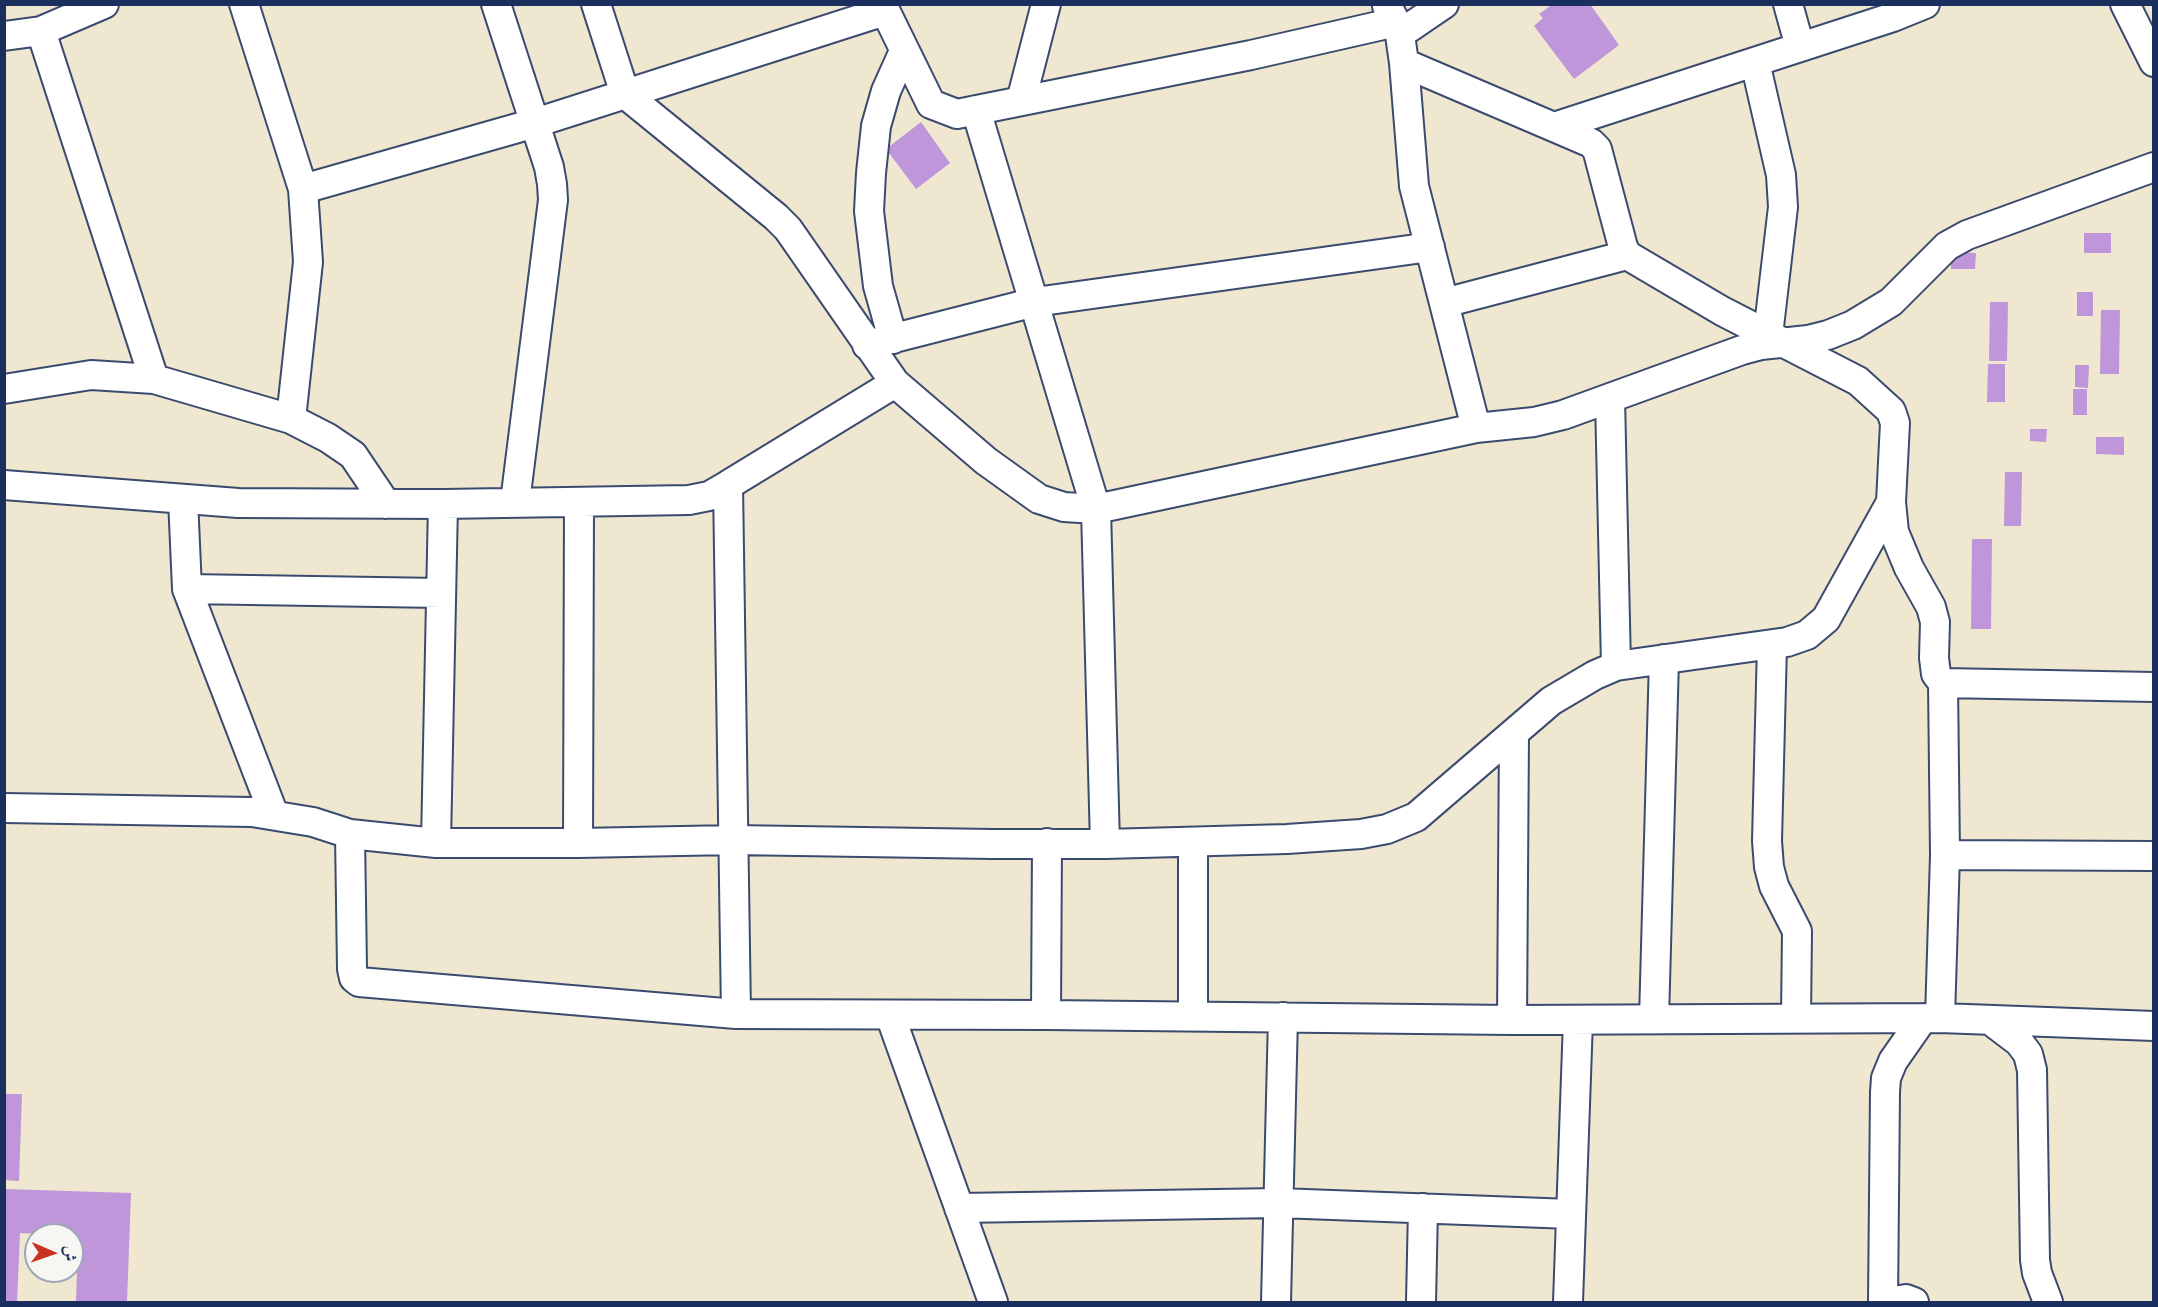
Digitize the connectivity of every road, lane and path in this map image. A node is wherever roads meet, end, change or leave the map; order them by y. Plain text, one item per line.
1 (104, 4) edge
2 (244, 4) edge
3 (496, 4) edge
4 (597, 4) edge
5 (1046, 4) edge
6 (1444, 4) edge
7 (1788, 4) edge
8 (1925, 4) edge
9 (2125, 4) edge
10 (883, 8) edge
11 (1394, 20) edge
12 (41, 31) junction
13 (4, 36) edge
14 (1800, 47) junction
15 (904, 51) junction
16 (1755, 62) junction
17 (2154, 62) edge
18 (1404, 63) junction
19 (625, 94) junction
20 (1021, 101) junction
21 (976, 110) junction
22 (535, 123) junction
23 (1554, 127) junction
24 (2154, 167) edge
25 (303, 189) junction
26 (1430, 247) junction
27 (1627, 255) junction
28 (1035, 302) junction
29 (1444, 303) junction
30 (1775, 339) junction
31 (880, 342) junction
32 (154, 379) junction
33 (895, 383) junction
34 (4, 389) edge
35 (1610, 398) junction
36 (291, 419) junction
37 (1476, 429) junction
38 (4, 484) edge
39 (728, 485) junction
40 (183, 499) junction
41 (515, 502) junction
42 (1891, 502) junction
43 (579, 503) junction
44 (386, 504) junction
45 (442, 504) junction
46 (1096, 509) junction
47 (187, 589) junction
48 (441, 593) junction
49 (1772, 645) junction
50 (1664, 659) junction
51 (1616, 666) junction
52 (1943, 683) junction
53 (2154, 687) edge
54 (1514, 733) junction
55 (4, 808) edge
56 (274, 815) junction
57 (350, 834) junction
58 (733, 840) junction
59 (1193, 842) junction
60 (436, 843) junction
61 (578, 843) junction
62 (1047, 843) junction
63 (1105, 844) junction
64 (1945, 855) junction
65 (2154, 856) edge
66 (736, 1014) junction
67 (891, 1015) junction
68 (1046, 1015) junction
69 (1193, 1016) junction
70 (1283, 1017) junction
71 (1796, 1018) junction
72 (1931, 1018) junction
73 (1654, 1019) junction
74 (1512, 1020) junction
75 (1578, 1020) junction
76 (1990, 1020) junction
77 (2154, 1026) edge
78 (1279, 1203) junction
79 (959, 1208) junction
80 (1423, 1208) junction
81 (1571, 1214) junction
82 (993, 1302) edge
83 (1276, 1302) edge
84 (1420, 1302) edge
85 (1568, 1302) edge
86 (1885, 1302) edge
87 (1914, 1302) edge
88 (2048, 1302) edge

1 - 12 street
2 - 25 street
3 - 22 street
4 - 19 street
5 - 20 street
6 - 11 street
7 - 14 street
8 - 14 street
9 - 17 street
10 - 15 street
10 - 19 street
11 - 18 street
11 - 20 street
12 - 13 street
12 - 32 street
14 - 16 street
15 - 21 street
15 - 31 street
16 - 23 street
16 - 30 street
18 - 23 street
18 - 26 street
19 - 22 street
19 - 31 street
20 - 21 street
21 - 28 street
22 - 25 street
22 - 41 street
23 - 27 street
24 - 30 street
25 - 36 street
26 - 28 street
26 - 29 street
27 - 29 street
27 - 30 street
28 - 31 street
28 - 46 street
29 - 37 street
30 - 35 street
30 - 42 street
31 - 33 street
32 - 34 street
32 - 36 street
33 - 39 street
33 - 46 street
35 - 37 street
35 - 51 street
36 - 44 street
37 - 46 street
38 - 40 street
39 - 43 street
39 - 58 street
40 - 44 street
40 - 47 street
41 - 43 street
41 - 45 street
42 - 49 street
42 - 52 street
43 - 61 street
44 - 45 street
45 - 48 street
46 - 63 street
47 - 48 street
47 - 56 street
48 - 60 street
49 - 50 street
49 - 71 street
50 - 51 street
50 - 73 street
51 - 54 street
52 - 53 street
52 - 64 street
54 - 59 street
54 - 74 street
55 - 56 street
56 - 57 street
57 - 60 street
57 - 66 street
58 - 61 street
58 - 62 street
58 - 66 street
59 - 63 street
59 - 69 street
60 - 61 street
62 - 63 street
62 - 68 street
64 - 65 street
64 - 72 street
66 - 67 street
67 - 68 street
67 - 79 street
68 - 69 street
69 - 70 street
70 - 74 street
70 - 78 street
71 - 72 street
71 - 73 street
72 - 76 street
72 - 86 street
73 - 75 street
74 - 75 street
75 - 81 street
76 - 77 street
76 - 88 street
78 - 79 street
78 - 80 street
78 - 83 street
79 - 82 street
80 - 81 street
80 - 84 street
81 - 85 street
86 - 87 street

